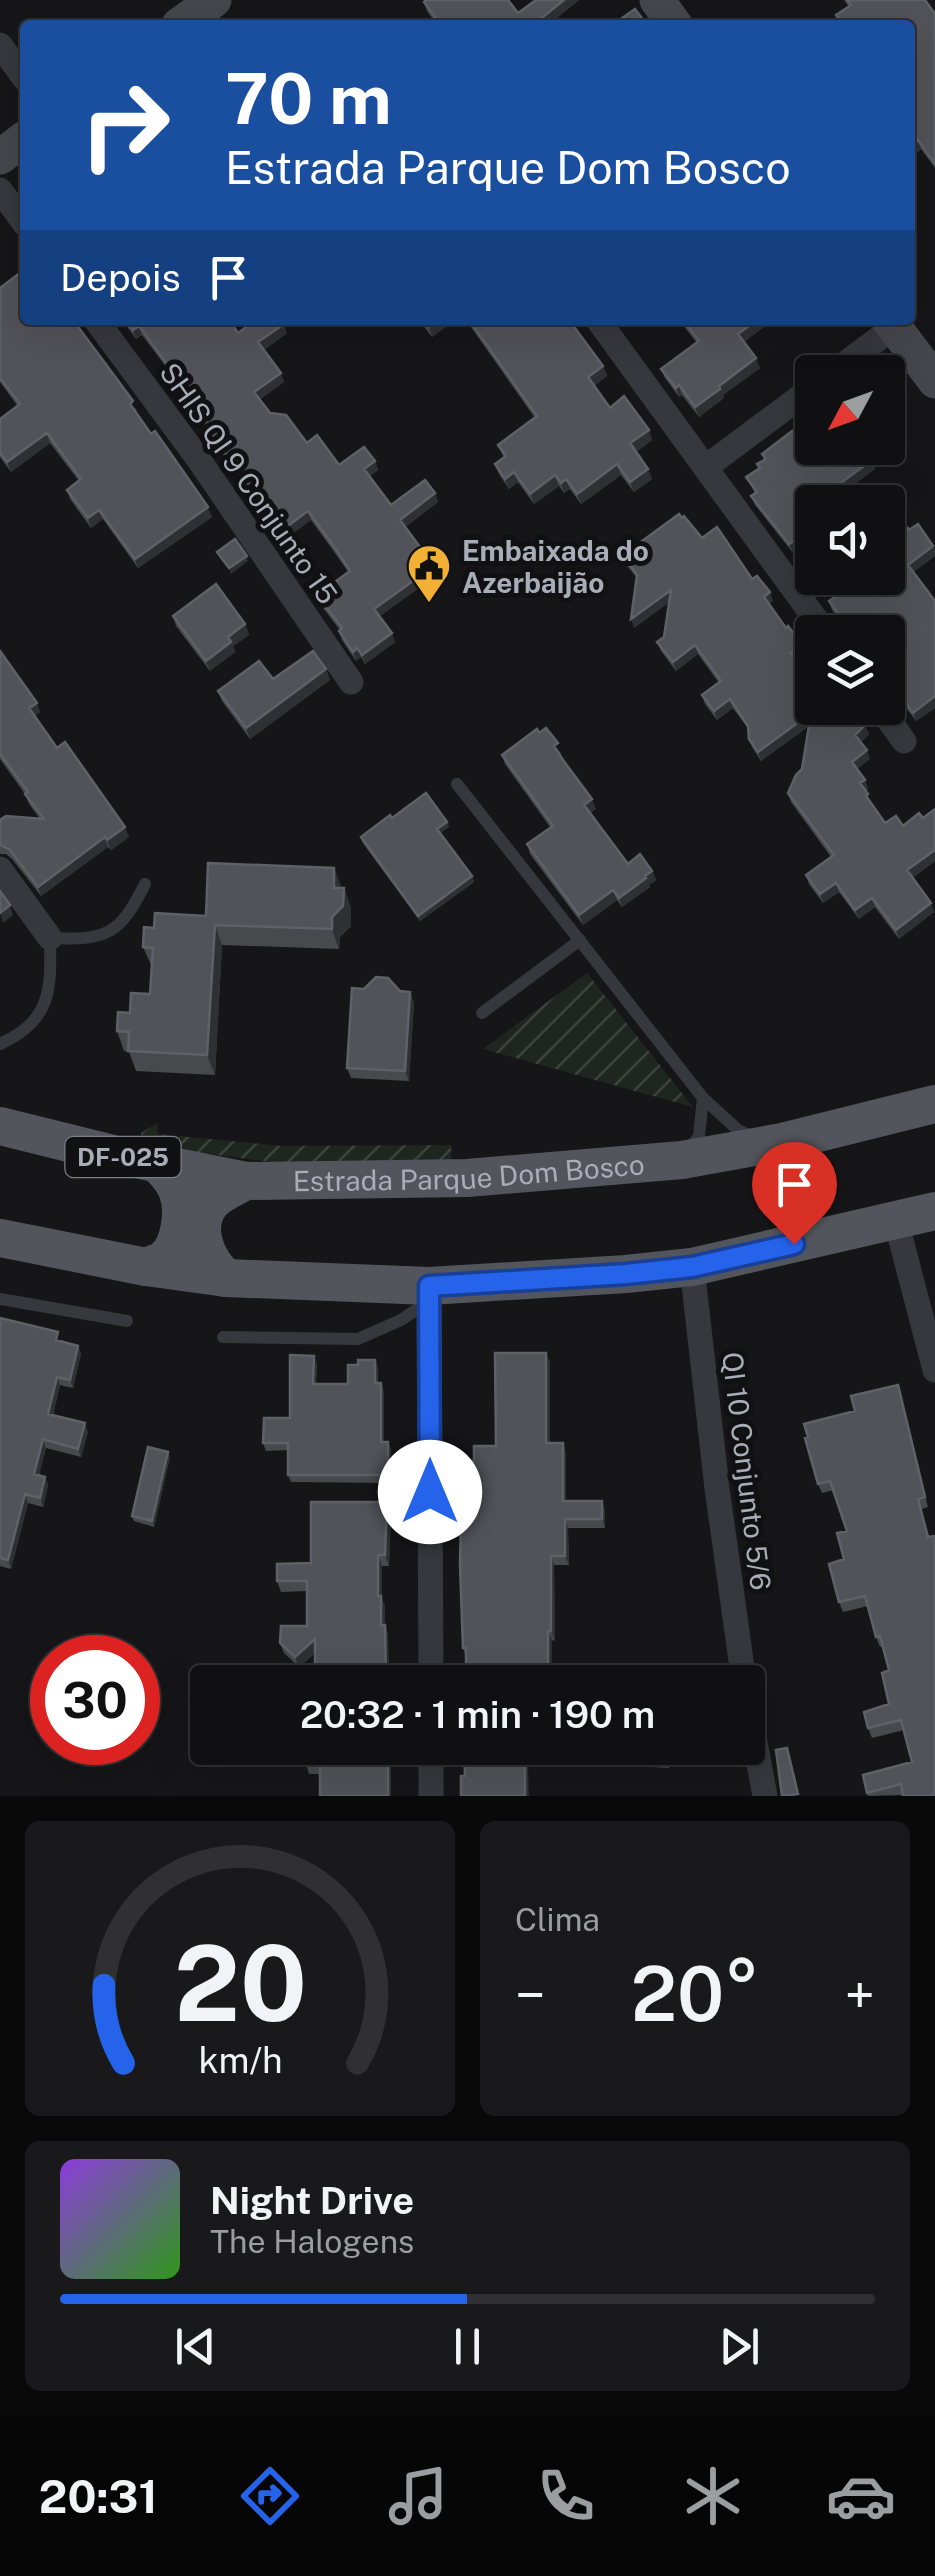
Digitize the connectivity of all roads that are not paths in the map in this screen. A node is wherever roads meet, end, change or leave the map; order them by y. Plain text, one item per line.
1 (214, 0) edge
2 (187, 20) edge
3 (0, 45) edge
4 (20, 72) edge
5 (20, 142) edge
6 (0, 157) edge
7 (0, 190) edge
8 (20, 217) edge
9 (100, 325) edge
10 (602, 325) edge
11 (891, 325) edge
12 (893, 325) edge
13 (855, 355) edge
14 (935, 381) edge
15 (795, 401) edge
16 (706, 467) junction
17 (814, 615) edge
18 (350, 682) dead end
19 (892, 725) edge
20 (904, 741) dead end
21 (457, 784) dead end
22 (0, 869) edge
23 (146, 884) dead end
24 (50, 938) junction
25 (580, 940) junction
26 (482, 1013) dead end
27 (0, 1044) edge
28 (704, 1098) junction
29 (935, 1104) edge
30 (0, 1126) edge
31 (782, 1142) junction
32 (682, 1160) junction
33 (157, 1163) junction
34 (246, 1181) junction
35 (935, 1212) edge
36 (896, 1221) junction
37 (0, 1238) edge
38 (146, 1266) junction
39 (692, 1267) junction
40 (226, 1278) junction
41 (429, 1293) junction
42 (0, 1299) edge
43 (127, 1320) dead end
44 (222, 1338) dead end
45 (935, 1370) edge
46 (430, 1665) edge
47 (742, 1665) edge
48 (431, 1765) edge
49 (759, 1765) edge
50 (431, 1796) edge
51 (765, 1796) edge

1 - 2 street
3 - 4 street
5 - 6 street
7 - 8 street
9 - 18 street, SHIS QI 9 Conjunto 15
10 - 16 street
11 - 13 street
12 - 14 street
15 - 16 street
16 - 17 street
19 - 20 street
21 - 25 lane
22 - 24 street
23 - 24 lane
24 - 27 lane
25 - 26 lane
25 - 28 lane
28 - 31 lane
28 - 32 lane
29 - 31 main road, Estrada Parque Dom Bosco / DF-025
30 - 33 main road, Estrada Parque Dom Bosco / DF-025
31 - 32 main road, Estrada Parque Dom Bosco / DF-025
32 - 34 main road, Estrada Parque Dom Bosco / DF-025
33 - 34 main road, Estrada Parque Dom Bosco / DF-025
33 - 38 main road
34 - 40 main road
35 - 36 main road
36 - 39 main road
36 - 45 street
37 - 38 main road
38 - 40 main road
39 - 41 main road
39 - 47 street, QI 10 Conjunto 5/6
40 - 41 main road
41 - 44 lane
41 - 46 street
42 - 43 lane
48 - 50 street
49 - 51 street

